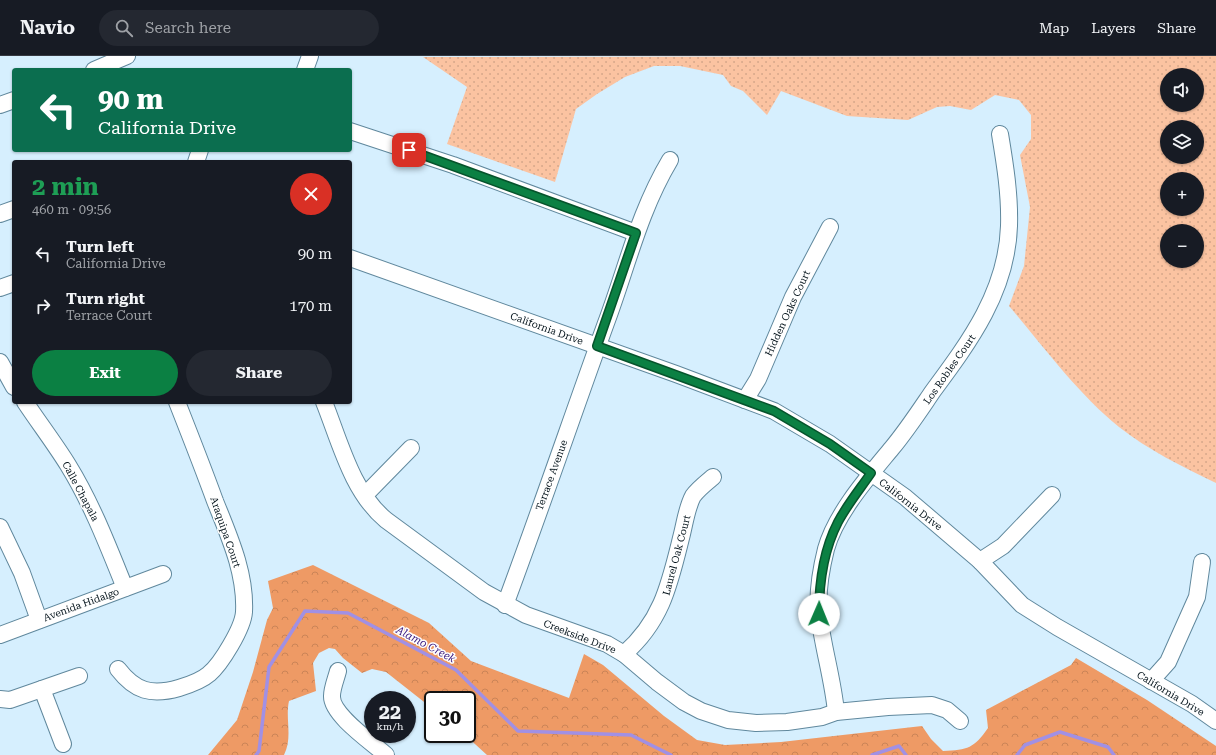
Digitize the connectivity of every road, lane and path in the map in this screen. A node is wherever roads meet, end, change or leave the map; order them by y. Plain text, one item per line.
1 (127, 56) edge
2 (310, 56) edge
3 (99, 68) edge
4 (306, 68) edge
5 (12, 101) edge
6 (0, 105) edge
7 (352, 132) edge
8 (1000, 134) dead end
9 (670, 160) dead end
10 (12, 210) edge
11 (0, 214) edge
12 (830, 227) dead end
13 (636, 233) junction
14 (352, 259) edge
15 (12, 284) edge
16 (0, 288) edge
17 (597, 346) junction
18 (0, 362) edge
19 (12, 383) edge
20 (745, 400) junction
21 (26, 404) edge
22 (178, 404) edge
23 (325, 404) edge
24 (411, 448) dead end
25 (871, 473) junction
26 (713, 477) dead end
27 (365, 495) junction
28 (1052, 495) dead end
29 (0, 527) edge
30 (980, 561) junction
31 (1202, 562) dead end
32 (163, 574) dead end
33 (124, 588) junction
34 (505, 605) junction
35 (39, 620) junction
36 (0, 635) edge
37 (624, 654) junction
38 (118, 669) dead end
39 (338, 671) dead end
40 (79, 676) dead end
41 (1151, 681) junction
42 (42, 689) junction
43 (0, 699) edge
44 (836, 712) junction
45 (960, 721) dead end
46 (1216, 721) edge
47 (63, 744) dead end
48 (386, 755) edge

1 - 3 street
2 - 4 street
5 - 6 street
7 - 13 street
8 - 25 street, Los Robles Court
9 - 13 street, Terrace Avenue
10 - 11 street
12 - 20 street, Hidden Oaks Court
13 - 17 street, Terrace Avenue
14 - 17 street, California Drive
15 - 16 street
17 - 20 street, California Drive
17 - 34 street, Terrace Avenue
18 - 19 street
20 - 25 street, California Drive
21 - 33 street, Calle Chapala
22 - 38 street, Araquipa Court
23 - 27 street, Creekside Drive
24 - 27 street
25 - 30 street, California Drive
25 - 44 street, Los Robles Court
26 - 37 street, Laurel Oak Court
27 - 34 street, Creekside Drive
28 - 30 street
29 - 35 street
30 - 41 street, California Drive
31 - 41 street
32 - 33 street, Avenida Hidalgo
33 - 35 street, Avenida Hidalgo
34 - 37 street, Creekside Drive
35 - 36 street, Avenida Hidalgo
37 - 44 street, Creekside Drive
39 - 48 street
40 - 42 street
41 - 46 street, California Drive
42 - 43 street
42 - 47 street
44 - 45 street, Creekside Drive

